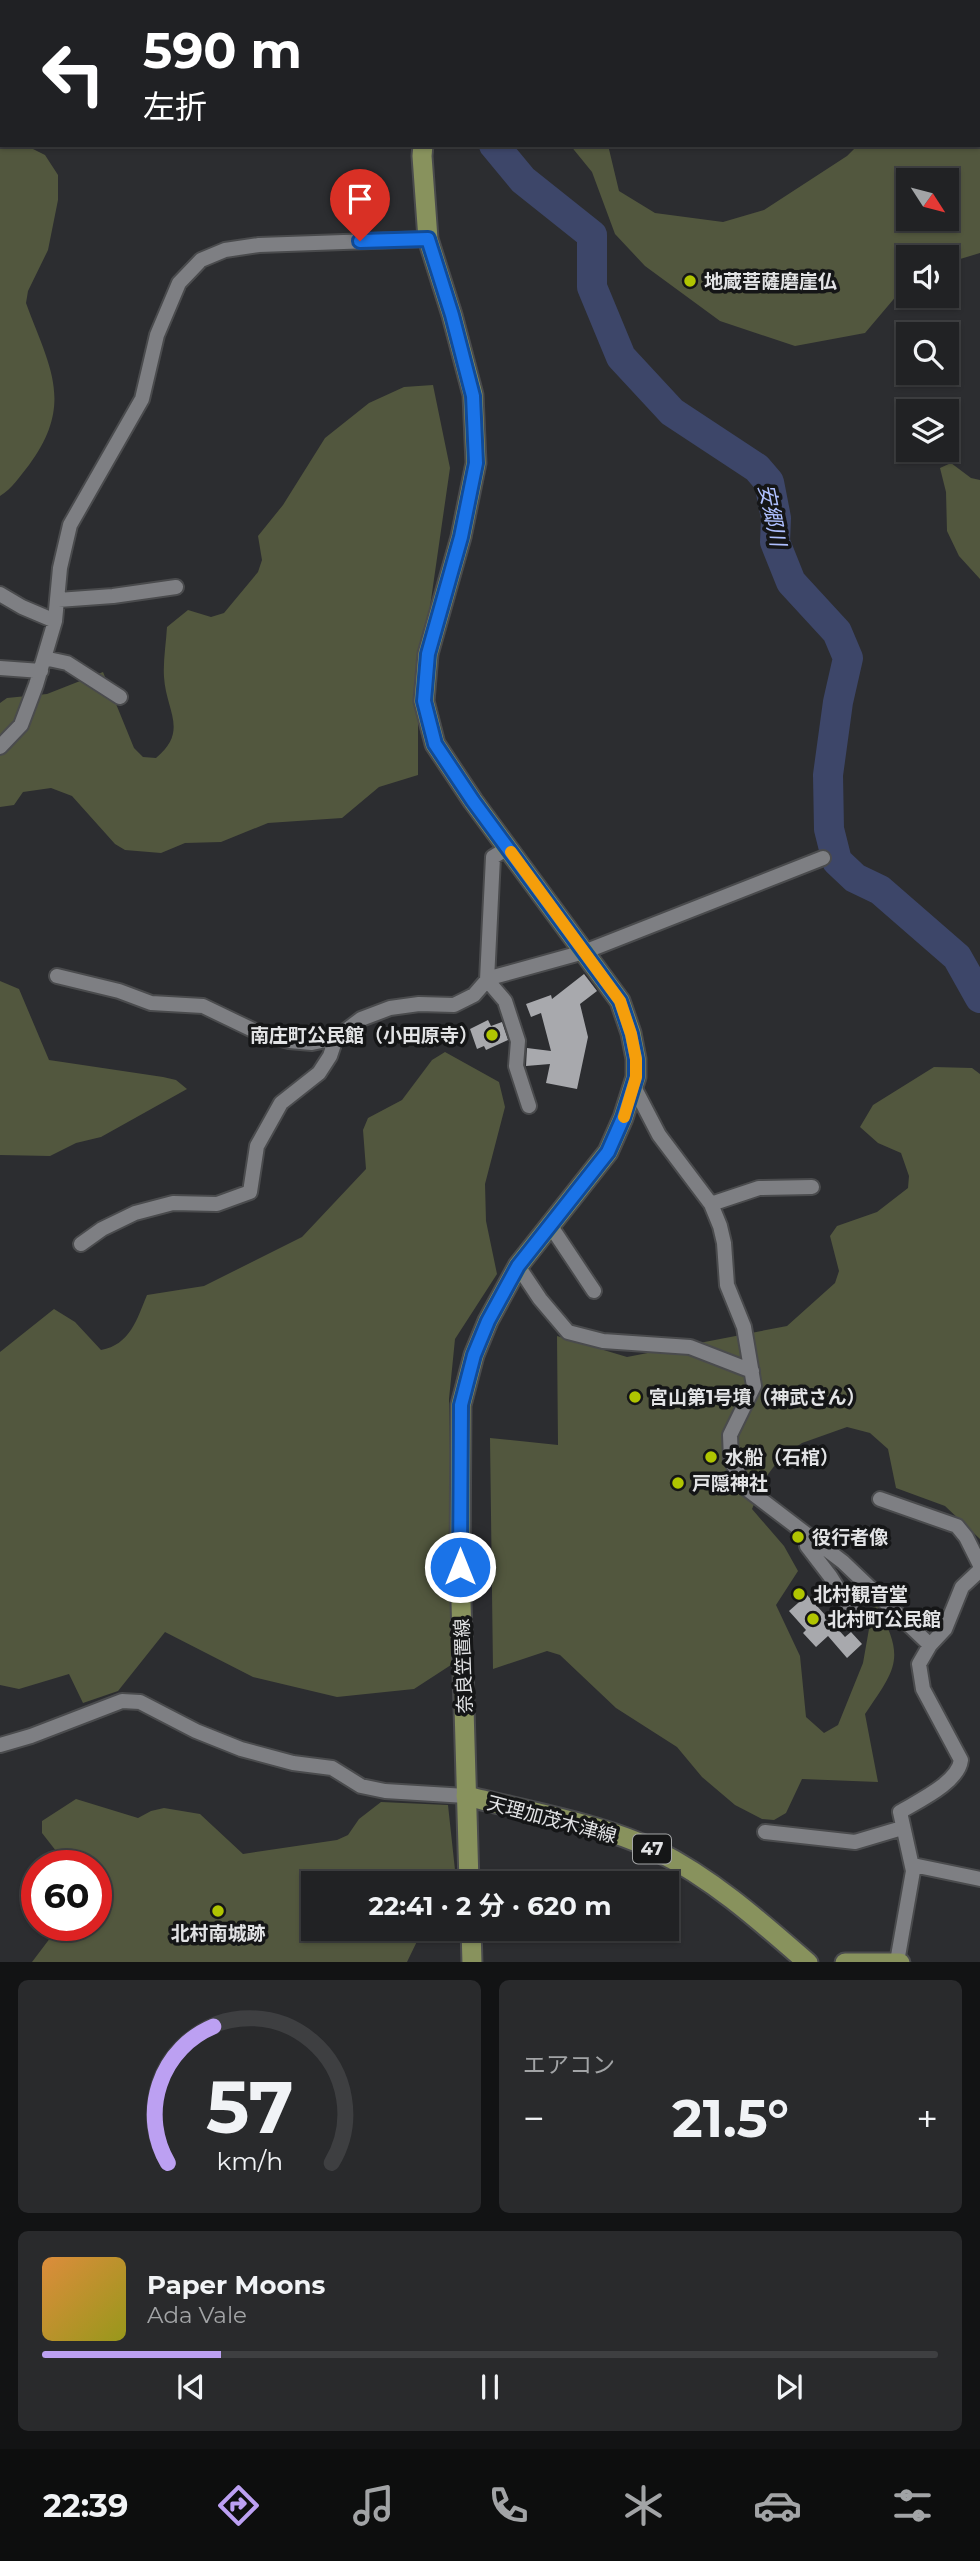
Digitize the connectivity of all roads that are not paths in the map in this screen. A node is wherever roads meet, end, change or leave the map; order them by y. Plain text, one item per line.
1 (423, 147) edge
2 (428, 239) junction
3 (177, 587) dead end
4 (0, 594) edge
5 (58, 600) junction
6 (55, 621) junction
7 (42, 664) junction
8 (0, 668) edge
9 (120, 697) dead end
10 (0, 747) edge
11 (508, 848) junction
12 (823, 858) dead end
13 (584, 952) junction
14 (57, 976) dead end
15 (487, 981) junction
16 (336, 1038) junction
17 (633, 1085) junction
18 (529, 1106) dead end
19 (812, 1187) dead end
20 (711, 1204) junction
21 (550, 1225) junction
22 (81, 1244) dead end
23 (518, 1266) junction
24 (594, 1291) dead end
25 (752, 1371) junction
26 (880, 1499) dead end
27 (806, 1535) junction
28 (980, 1567) edge
29 (855, 1616) dead end
30 (930, 1645) junction
31 (0, 1745) edge
32 (466, 1796) junction
33 (902, 1828) junction
34 (765, 1832) dead end
35 (913, 1865) junction
36 (469, 1871) edge
37 (980, 1879) edge
38 (471, 1941) edge
39 (472, 1962) edge
40 (808, 1962) edge
41 (845, 1962) edge
42 (899, 1962) edge

1 - 2 main road, 奈良笠置線
2 - 5 street
2 - 11 main road, 奈良笠置線
3 - 5 street
4 - 6 street
5 - 6 street
6 - 7 street
7 - 8 street
7 - 9 street
7 - 10 street
11 - 13 main road, 奈良笠置線
11 - 15 street
12 - 13 street
13 - 15 street
13 - 17 main road, 奈良笠置線
14 - 16 street
15 - 16 street
15 - 18 street
16 - 22 street
17 - 20 street
17 - 21 main road, 奈良笠置線
19 - 20 street
20 - 25 street
21 - 23 main road, 奈良笠置線
21 - 24 street
23 - 25 street
23 - 32 main road, 奈良笠置線
25 - 27 street
26 - 28 street
27 - 29 street
27 - 30 street
28 - 30 street
30 - 33 street
31 - 32 street
32 - 36 main road, 奈良笠置線
32 - 40 main road, 天理加茂木津線 / 47
33 - 34 street
33 - 35 street
35 - 37 street
35 - 42 street
38 - 39 main road
41 - 42 main road

